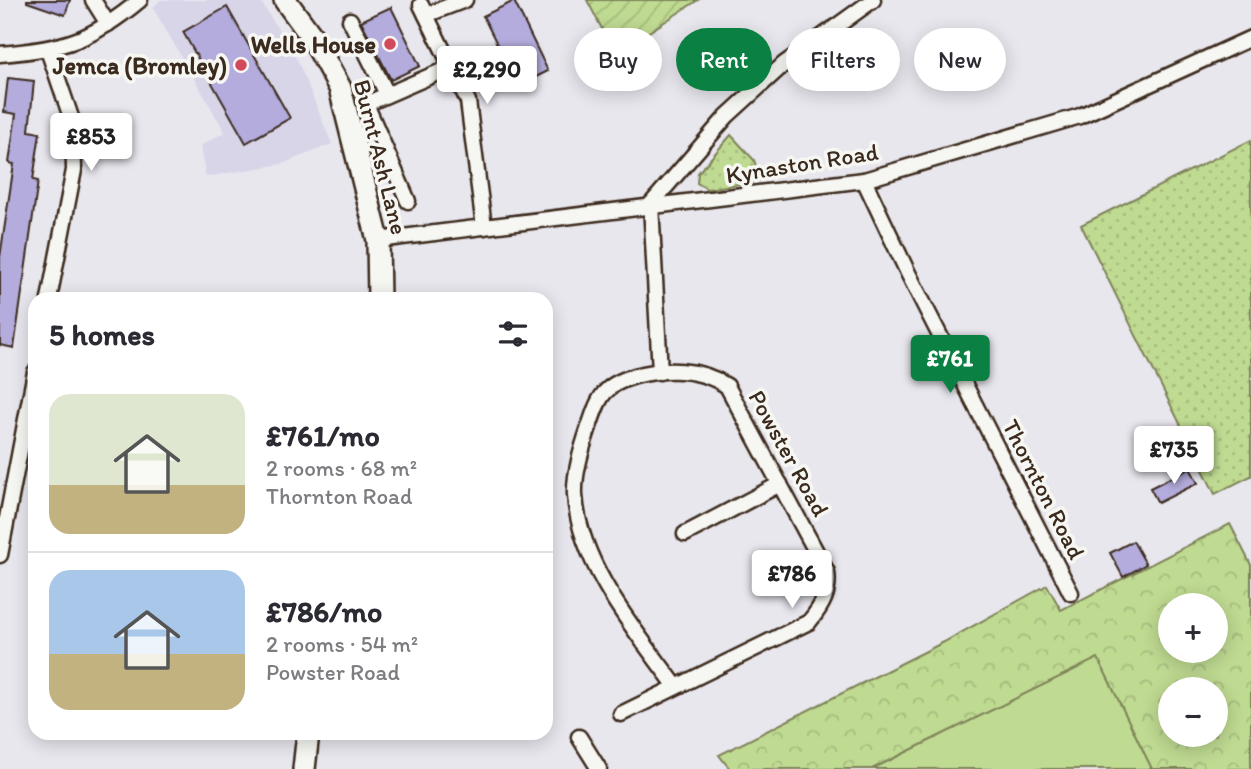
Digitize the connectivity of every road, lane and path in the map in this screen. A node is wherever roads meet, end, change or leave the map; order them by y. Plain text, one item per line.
1 (93, 0) edge
2 (140, 0) edge
3 (285, 0) edge
4 (465, 0) edge
5 (873, 0) edge
6 (350, 20) dead end
7 (108, 24) junction
8 (1251, 37) edge
9 (48, 50) junction
10 (0, 54) edge
11 (450, 67) junction
12 (387, 94) junction
13 (864, 180) junction
14 (408, 201) dead end
15 (652, 204) junction
16 (484, 227) junction
17 (378, 240) junction
18 (50, 292) edge
19 (379, 292) edge
20 (660, 372) junction
21 (28, 434) edge
22 (780, 484) junction
23 (685, 534) dead end
24 (0, 555) edge
25 (1071, 593) dead end
26 (675, 685) junction
27 (621, 714) dead end
28 (579, 737) dead end
29 (307, 740) edge
30 (304, 769) edge
31 (599, 769) edge

1 - 7 street
2 - 7 street
3 - 17 main road, Burnt Ash Lane
4 - 11 street
5 - 15 street
6 - 12 street
7 - 9 street
8 - 13 street, Kynaston Road
9 - 10 street
9 - 18 street
11 - 12 street
11 - 16 street
12 - 14 street
13 - 15 street, Kynaston Road
13 - 25 street, Thornton Road
15 - 16 street, Kynaston Road
15 - 20 street
16 - 17 street, Kynaston Road
17 - 19 main road, Burnt Ash Lane
20 - 22 street, Powster Road
20 - 26 street, Powster Road
21 - 24 street
22 - 23 street
22 - 26 street, Powster Road
26 - 27 street, Powster Road
28 - 31 street
29 - 30 main road

